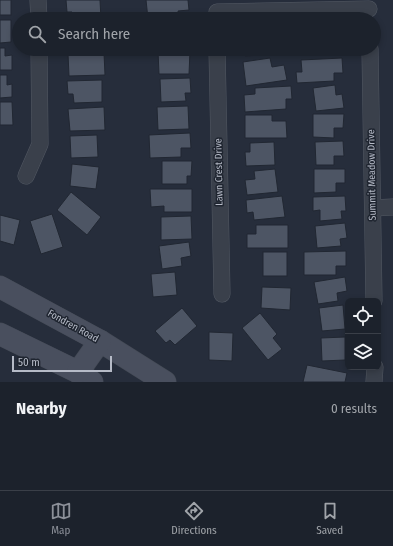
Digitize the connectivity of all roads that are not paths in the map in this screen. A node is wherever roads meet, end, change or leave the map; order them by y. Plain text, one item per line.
1 (38, 0) edge
2 (369, 9) edge
3 (217, 10) edge
4 (39, 12) edge
5 (39, 56) edge
6 (217, 56) edge
7 (370, 56) edge
8 (26, 176) dead end
9 (373, 208) junction
10 (393, 208) edge
11 (0, 287) edge
12 (222, 294) dead end
13 (374, 298) edge
14 (0, 334) edge
15 (100, 341) junction
16 (375, 370) edge
17 (85, 377) edge
18 (165, 382) edge
19 (374, 382) edge

1 - 4 street
2 - 3 street
5 - 8 street
6 - 12 street, Lawn Crest Drive
7 - 9 street, Summit Meadow Drive
9 - 10 street
9 - 13 street, Summit Meadow Drive
11 - 15 main road, Fondren Road
14 - 17 main road
15 - 17 main road
15 - 18 main road, Fondren Road
16 - 19 street

